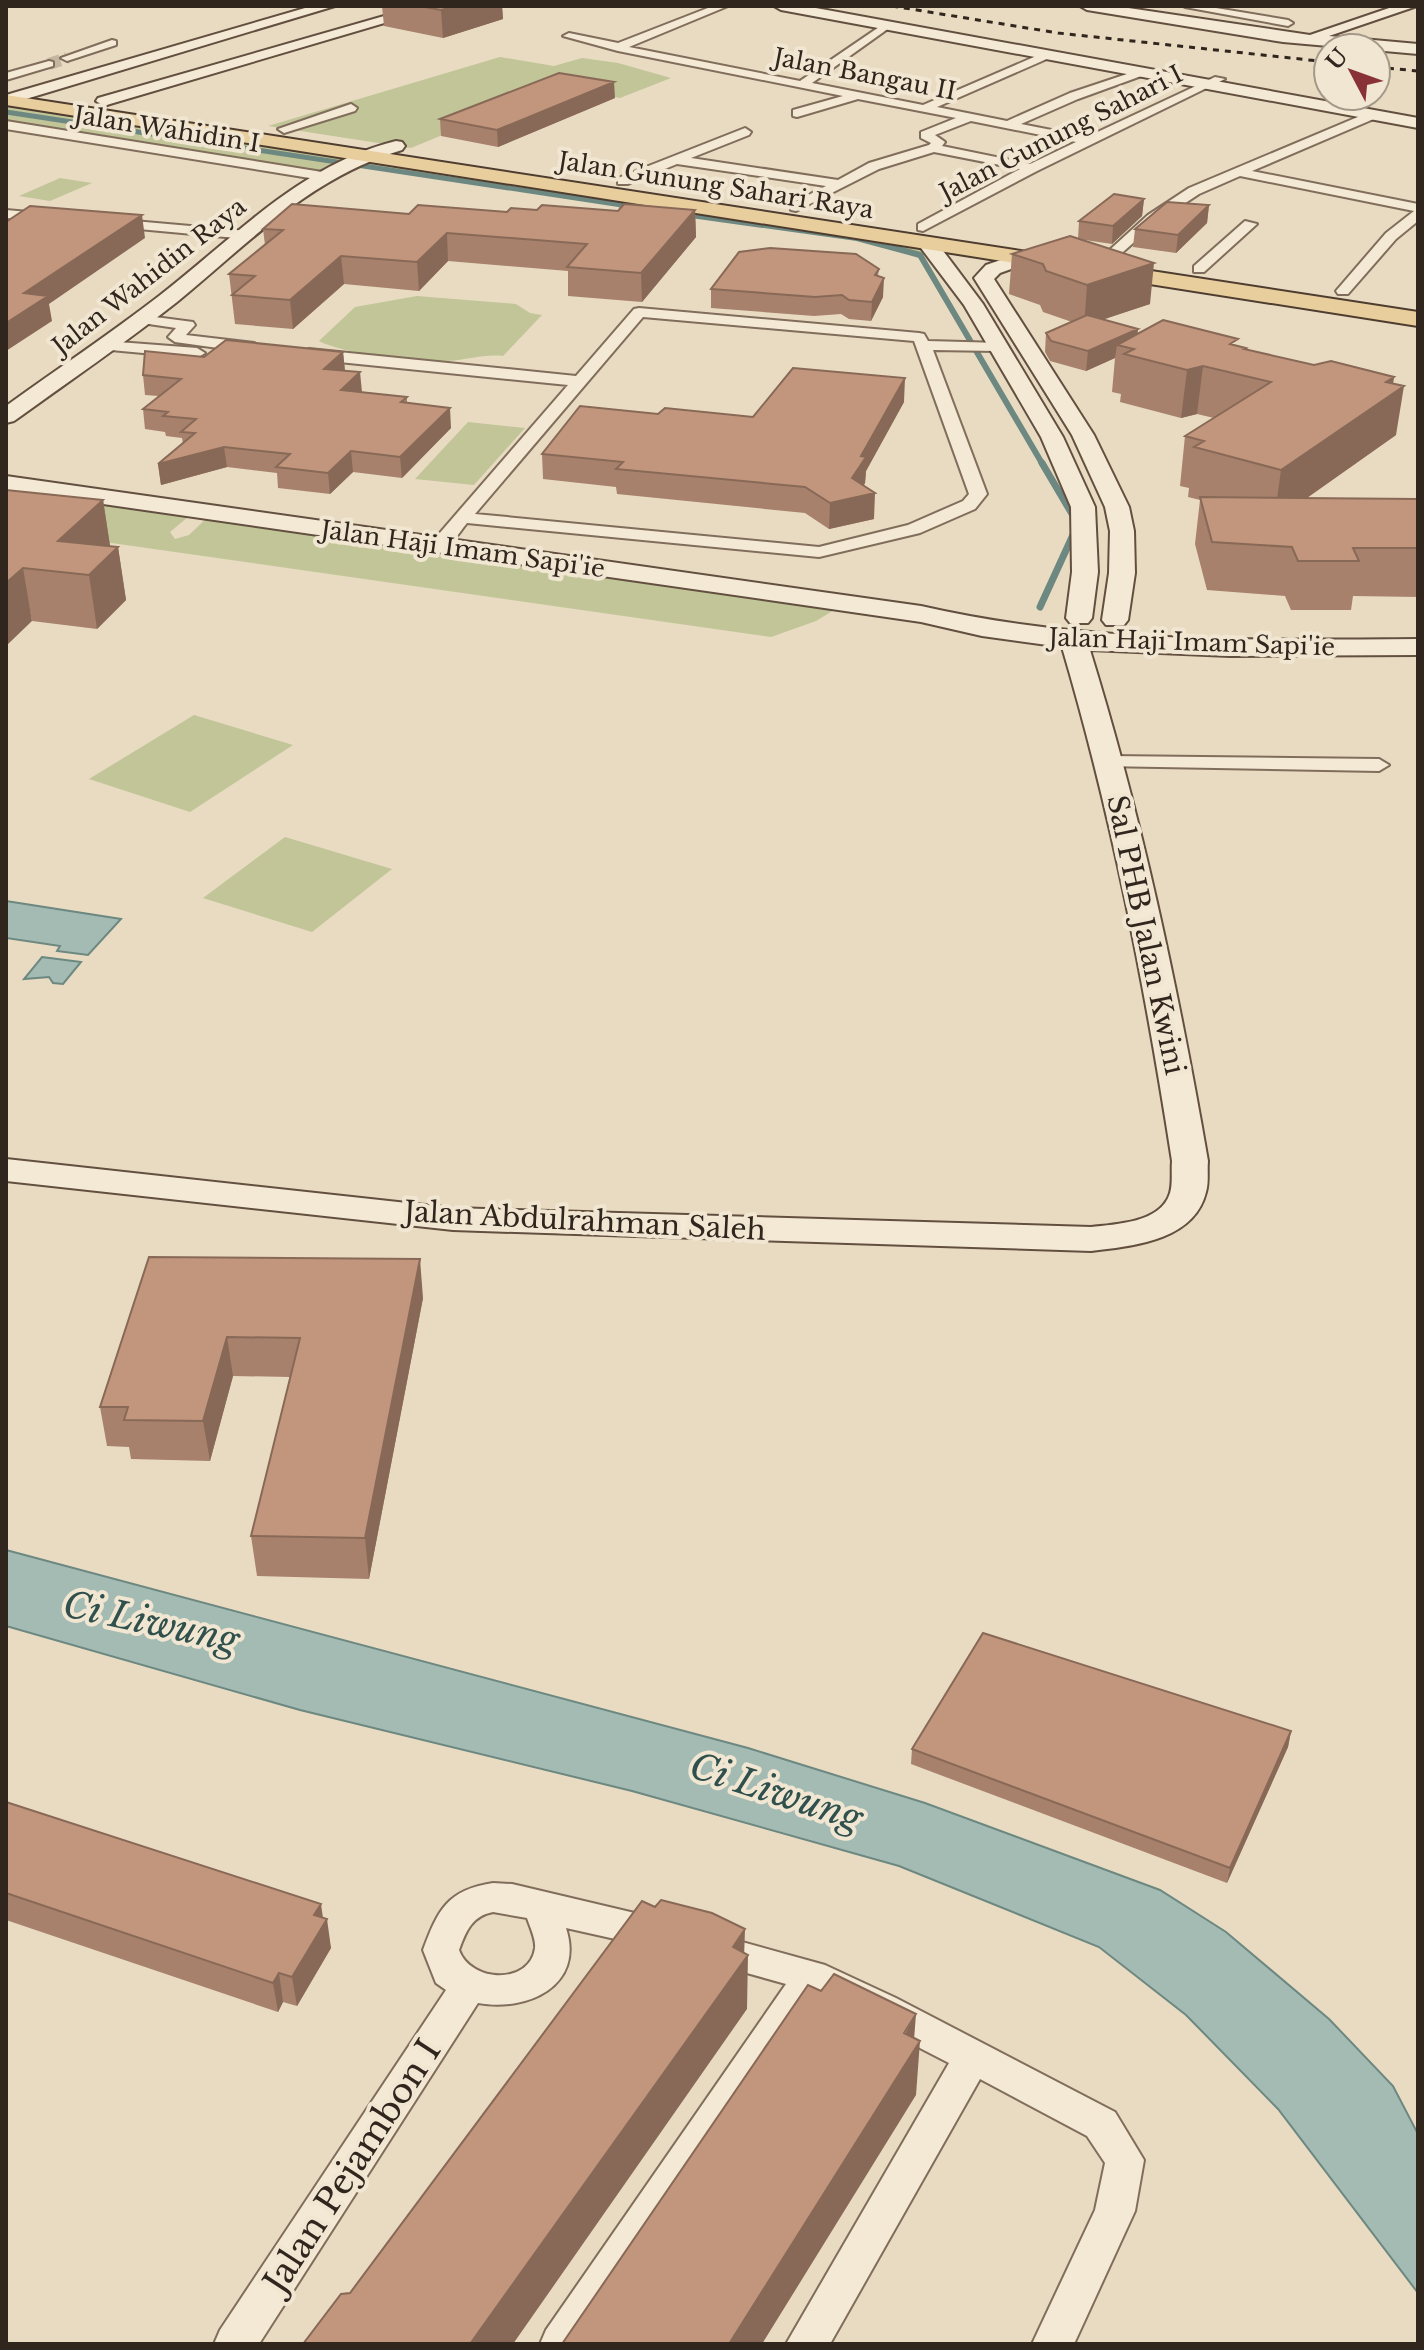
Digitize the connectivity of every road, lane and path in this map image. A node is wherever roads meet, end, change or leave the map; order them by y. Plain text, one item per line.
1 (328, 6) edge
2 (435, 6) edge
3 (723, 6) edge
4 (781, 6) edge
5 (819, 6) edge
6 (1087, 6) edge
7 (1190, 6) edge
8 (1410, 6) edge
9 (1300, 11) dead end
10 (1165, 19) junction
11 (885, 26) junction
12 (1286, 30) junction
13 (569, 36) dead end
14 (1305, 39) junction
15 (112, 43) dead end
16 (619, 47) junction
17 (1418, 49) edge
18 (1045, 56) junction
19 (67, 58) tunnel mouth
20 (49, 64) tunnel mouth
21 (1140, 73) junction
22 (6, 77) edge
23 (1212, 82) junction
24 (803, 84) junction
25 (6, 85) edge
26 (36, 90) junction
27 (858, 95) junction
28 (6, 100) edge
29 (104, 101) junction
30 (351, 108) dead end
31 (926, 108) junction
32 (797, 113) dead end
33 (1418, 114) edge
34 (1372, 115) junction
35 (971, 117) junction
36 (1418, 123) edge
37 (6, 125) edge
38 (1009, 125) junction
39 (284, 129) junction
40 (745, 132) dead end
41 (1089, 141) junction
42 (396, 146) junction
43 (933, 148) junction
44 (677, 160) junction
45 (349, 161) junction
46 (1032, 168) junction
47 (1239, 172) junction
48 (322, 176) junction
49 (623, 181) junction
50 (840, 184) junction
51 (796, 207) junction
52 (1418, 211) edge
53 (6, 214) edge
54 (66, 219) edge
55 (96, 222) edge
56 (1250, 224) dead end
57 (247, 235) junction
58 (925, 235) junction
59 (1110, 256) junction
60 (1024, 258) junction
61 (1199, 269) junction
62 (1343, 291) junction
63 (1418, 303) edge
64 (1006, 313) junction
65 (979, 314) junction
66 (140, 319) junction
67 (1418, 319) edge
68 (923, 345) junction
69 (105, 346) junction
70 (997, 346) junction
71 (240, 347) junction
72 (265, 349) edge
73 (291, 352) edge
74 (580, 381) junction
75 (6, 416) edge
76 (1083, 435) junction
77 (1052, 437) junction
78 (6, 483) edge
79 (1083, 507) junction
80 (1117, 507) junction
81 (464, 518) junction
82 (438, 546) junction
83 (1115, 620) junction
84 (1418, 624) edge
85 (1077, 630) junction
86 (1304, 636) junction
87 (1418, 647) edge
88 (1109, 762) junction
89 (1379, 765) dead end
90 (6, 1170) edge
91 (1164, 1223) joint
92 (542, 1909) junction
93 (812, 1976) junction
94 (468, 1988) junction
95 (973, 2057) junction
96 (235, 2344) edge
97 (561, 2344) edge
98 (807, 2344) edge
99 (1053, 2344) edge

1 - 26 street
2 - 29 street
3 - 16 street
4 - 11 street
5 - 23 street
6 - 10 street
7 - 10 street
7 - 12 street
8 - 14 street
9 - 12 street
10 - 12 street
11 - 18 street
11 - 24 street
12 - 14 street
13 - 16 street, Jalan Bangau II
14 - 17 street
15 - 19 street
16 - 24 street, Jalan Bangau II
18 - 21 street
18 - 31 street
20 - 22 street
21 - 23 street
21 - 38 street
23 - 33 street
23 - 34 street
23 - 41 street, Jalan Gunung Sahari I
24 - 27 street, Jalan Bangau II
25 - 26 main road, Jalan Gunung Sahari Raya
26 - 28 street
26 - 29 main road, Jalan Gunung Sahari Raya
27 - 31 street, Jalan Bangau II
27 - 32 street
28 - 45 main road, Jalan Gunung Sahari Raya
29 - 39 main road, Jalan Gunung Sahari Raya
30 - 39 street
31 - 35 street, Jalan Bangau II
34 - 36 street
34 - 47 street
35 - 38 street, Jalan Bangau II
35 - 43 street
37 - 48 street, Jalan Wahidin I
38 - 41 street, Jalan Bangau II
39 - 42 main road, Jalan Gunung Sahari Raya
40 - 44 street
41 - 46 street, Jalan Gunung Sahari I
42 - 45 street, Jalan Wahidin Raya
42 - 49 main road, Jalan Gunung Sahari Raya
43 - 46 street
43 - 50 street
44 - 49 street
44 - 50 street
45 - 48 street, Jalan Wahidin Raya
45 - 58 main road, Jalan Gunung Sahari Raya
46 - 58 street, Jalan Gunung Sahari I
47 - 52 street
47 - 59 street
48 - 57 street, Jalan Wahidin Raya
49 - 51 main road, Jalan Gunung Sahari Raya
50 - 51 street
51 - 58 main road, Jalan Gunung Sahari Raya
52 - 62 street
53 - 54 street
55 - 57 street
56 - 61 street
57 - 66 street, Jalan Wahidin Raya
58 - 59 main road, Jalan Gunung Sahari Raya
58 - 60 main road, Jalan Gunung Sahari Raya
58 - 65 street
59 - 61 main road, Jalan Gunung Sahari Raya
60 - 64 street
60 - 67 main road, Jalan Gunung Sahari Raya
61 - 62 main road, Jalan Gunung Sahari Raya
62 - 63 main road, Jalan Gunung Sahari Raya
64 - 65 street
64 - 76 street
65 - 70 street
66 - 69 street, Jalan Wahidin Raya
66 - 71 street
68 - 70 street
68 - 74 street
68 - 81 street
69 - 71 street
69 - 75 street, Jalan Wahidin Raya
70 - 77 street
71 - 72 street
73 - 74 street
74 - 81 street
76 - 77 street
76 - 80 street
77 - 79 street
78 - 82 street, Jalan Haji Imam Sapi'ie
79 - 80 street
79 - 85 street
80 - 83 street
81 - 82 street
82 - 85 street, Jalan Haji Imam Sapi'ie
83 - 85 street, Jalan Haji Imam Sapi'ie
83 - 86 street, Jalan Haji Imam Sapi'ie
84 - 86 street, Jalan Haji Imam Sapi'ie
85 - 86 street, Jalan Haji Imam Sapi'ie
85 - 88 street, Sal PHB Jalan Kwini
86 - 87 street, Jalan Haji Imam Sapi'ie
88 - 89 street
88 - 91 street, Sal PHB Jalan Kwini
90 - 91 street, Jalan Abdulrahman Saleh
92 - 93 street
92 - 94 street
92 - 94 street
93 - 95 street
93 - 97 street
94 - 96 street, Jalan Pejambon I
95 - 98 street
95 - 99 street

